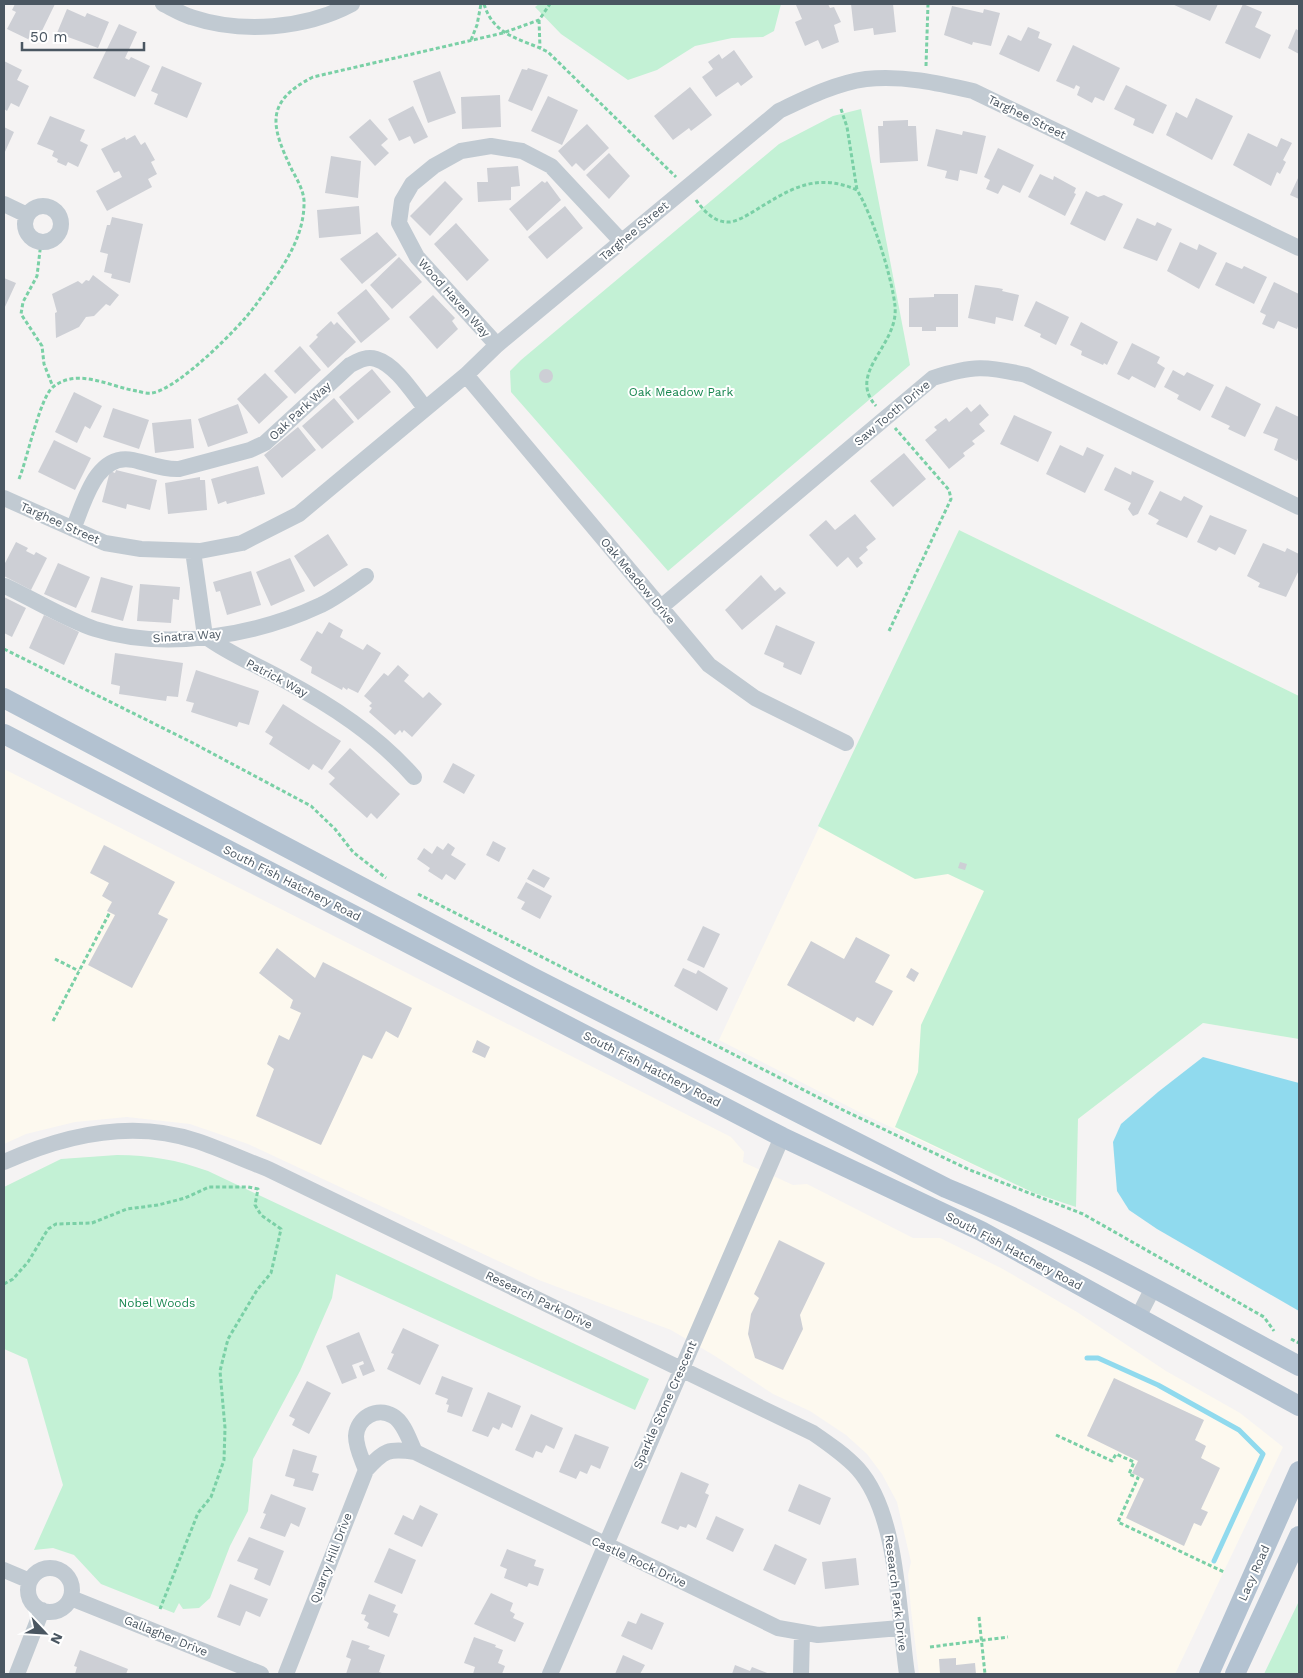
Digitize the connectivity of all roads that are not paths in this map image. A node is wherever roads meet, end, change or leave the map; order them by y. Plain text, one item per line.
1 (163, 4) edge
2 (352, 4) edge
3 (4, 204) edge
4 (27, 215) junction
5 (622, 242) junction
6 (1299, 248) edge
7 (497, 345) junction
8 (466, 375) junction
9 (425, 408) junction
10 (4, 498) edge
11 (1299, 508) edge
12 (73, 530) junction
13 (193, 551) junction
14 (366, 576) dead end
15 (6, 586) dead end
16 (660, 608) junction
17 (205, 636) junction
18 (4, 698) edge
19 (4, 734) edge
20 (846, 743) dead end
21 (414, 777) dead end
22 (782, 1137) junction
23 (4, 1162) edge
24 (1153, 1288) junction
25 (1138, 1317) junction
26 (1299, 1366) edge
27 (681, 1370) junction
28 (1299, 1406) edge
29 (388, 1451) joint
30 (415, 1452) junction
31 (366, 1470) junction
32 (1299, 1471) edge
33 (1299, 1536) edge
34 (604, 1544) junction
35 (4, 1570) edge
36 (30, 1581) junction
37 (71, 1598) junction
38 (42, 1610) junction
39 (900, 1628) junction
40 (802, 1634) junction
41 (17, 1674) edge
42 (261, 1674) edge
43 (286, 1674) edge
44 (550, 1674) edge
45 (801, 1674) edge
46 (906, 1674) edge
47 (1208, 1674) edge
48 (1235, 1674) edge

1 - 2 street
3 - 4 street
4 - 4 street
5 - 6 street, Targhee Street
5 - 7 street, Targhee Street
5 - 7 street, Wood Haven Way
7 - 8 street, Targhee Street
8 - 9 street, Targhee Street
8 - 16 street, Oak Meadow Drive
9 - 12 street, Oak Park Way
9 - 13 street, Targhee Street
10 - 12 street, Targhee Street
11 - 16 street, Saw Tooth Drive
12 - 13 street, Targhee Street
13 - 17 street
14 - 17 street, Sinatra Way
15 - 17 street, Sinatra Way
16 - 20 street, Oak Meadow Drive
17 - 21 street, Patrick Way
18 - 24 main road, South Fish Hatchery Road
19 - 22 main road, South Fish Hatchery Road
22 - 25 main road, South Fish Hatchery Road
22 - 27 street, Sparkle Stone Crescent
23 - 27 street, Research Park Drive
24 - 25 street
24 - 26 main road, South Fish Hatchery Road
25 - 28 main road, South Fish Hatchery Road
27 - 34 street, Sparkle Stone Crescent
27 - 39 street, Research Park Drive
29 - 30 street, Castle Rock Drive
29 - 31 street, Quarry Hill Drive
30 - 31 street
30 - 34 street, Castle Rock Drive
31 - 43 street, Quarry Hill Drive
32 - 47 main road, Lacy Road
33 - 48 main road, Lacy Road
34 - 40 street, Castle Rock Drive
34 - 44 street, Sparkle Stone Crescent
35 - 36 street
36 - 37 street
36 - 38 street
37 - 38 street
37 - 42 street, Gallagher Drive
38 - 41 street
39 - 40 street, Castle Rock Drive
39 - 46 street, Research Park Drive
40 - 45 street

